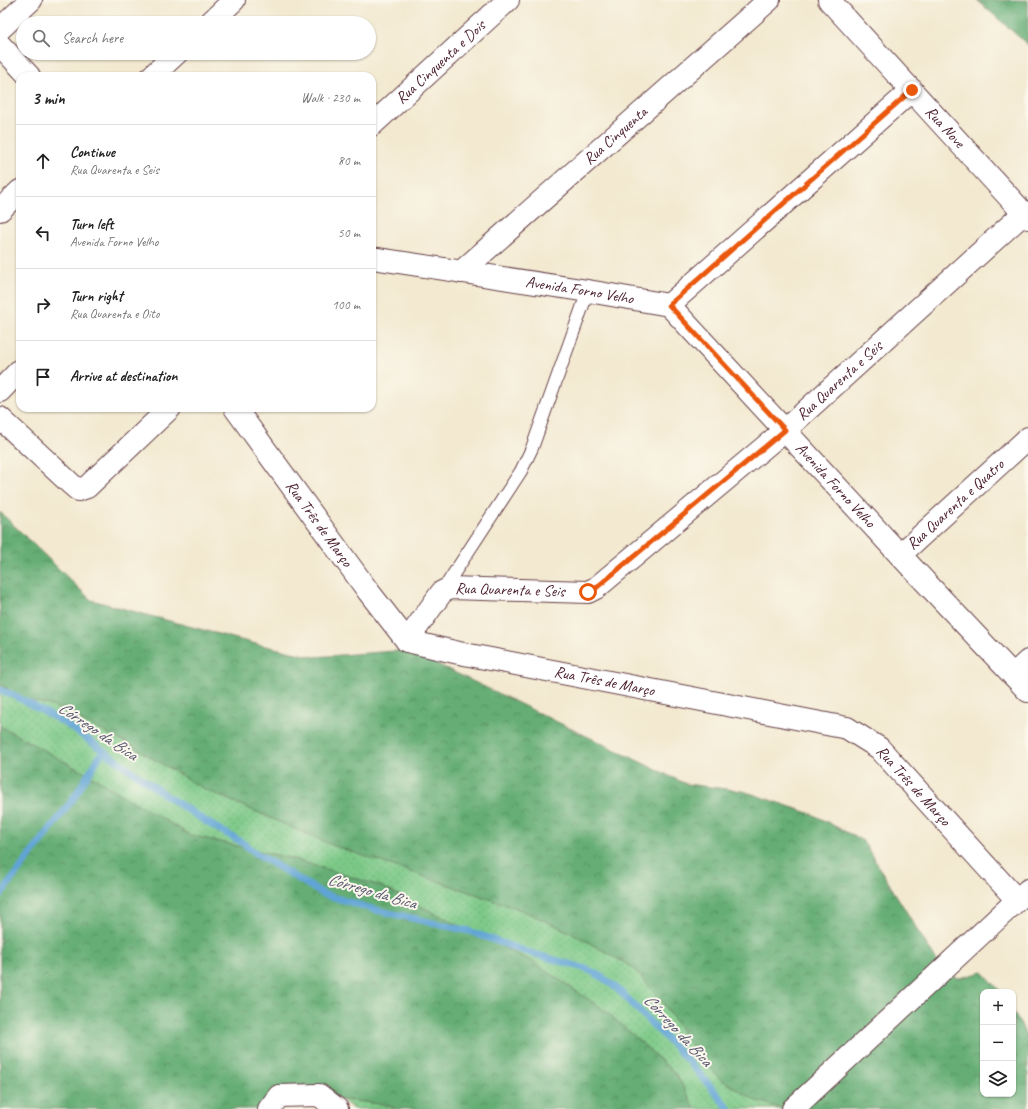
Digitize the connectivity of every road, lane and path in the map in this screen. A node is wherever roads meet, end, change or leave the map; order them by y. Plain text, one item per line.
1 (31, 0) edge
2 (234, 0) edge
3 (508, 0) edge
4 (769, 0) edge
5 (829, 0) edge
6 (217, 16) edge
7 (0, 29) edge
8 (0, 45) edge
9 (169, 60) edge
10 (25, 72) edge
11 (156, 72) edge
12 (912, 90) junction
13 (376, 120) edge
14 (16, 195) edge
15 (0, 210) edge
16 (1026, 215) edge
17 (376, 259) edge
18 (461, 272) junction
19 (588, 291) junction
20 (669, 305) junction
21 (16, 374) edge
22 (0, 391) edge
23 (166, 412) edge
24 (238, 412) edge
25 (0, 418) edge
26 (785, 430) junction
27 (1028, 438) edge
28 (900, 555) junction
29 (442, 592) junction
30 (407, 641) junction
31 (1020, 668) edge
32 (1028, 691) edge
33 (1022, 895) edge
34 (269, 1109) edge
35 (337, 1109) edge
36 (793, 1109) edge

1 - 7 street
2 - 6 street
3 - 13 street, Rua Cinquenta e Dois
4 - 18 street, Rua Cinquenta
5 - 12 street, Rua Nove
8 - 10 street
9 - 11 street
12 - 16 street, Rua Nove
12 - 20 street
14 - 15 street
16 - 26 street, Rua Quarenta e Seis
17 - 18 street, Avenida Forno Velho
18 - 19 street, Avenida Forno Velho
19 - 20 street, Avenida Forno Velho
19 - 29 lane
20 - 26 street, Avenida Forno Velho
21 - 22 street
23 - 25 street
24 - 30 street, Rua Três de Março
26 - 28 street, Avenida Forno Velho
26 - 29 street, Rua Quarenta e Seis
27 - 28 street, Rua Quarenta e Quatro
28 - 31 street, Avenida Forno Velho
29 - 30 street, Rua Quarenta e Seis
30 - 33 street, Rua Três de Março
31 - 32 street, Avenida Forno Velho
33 - 36 street
34 - 35 street

